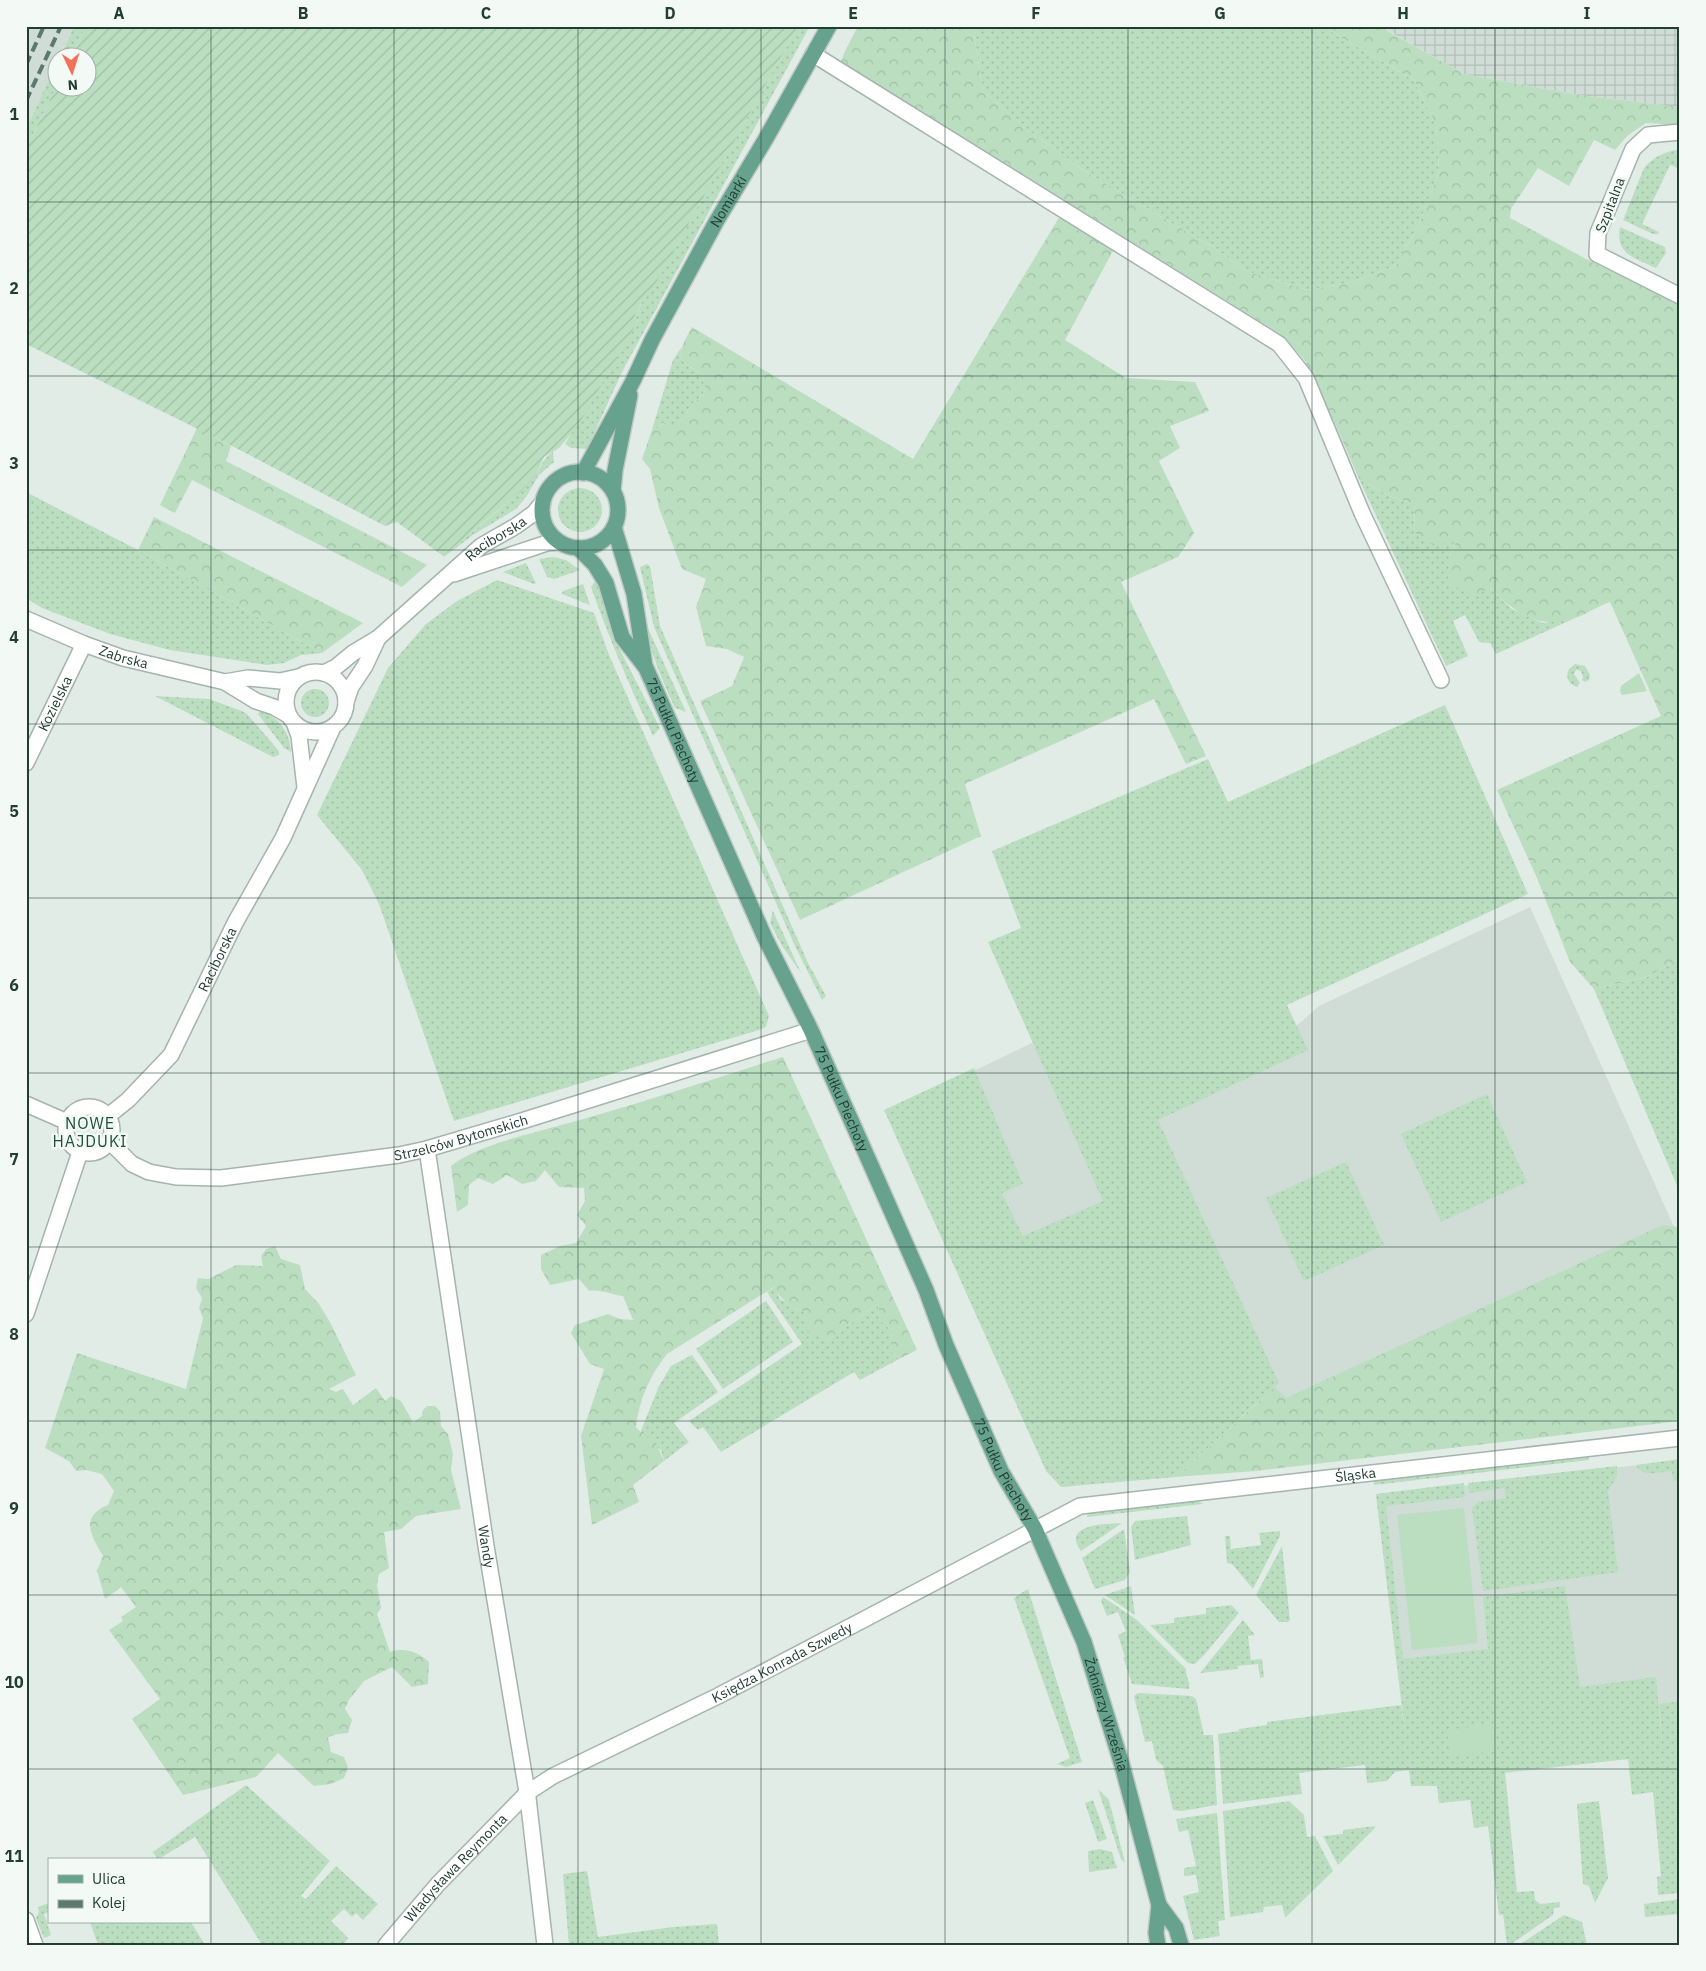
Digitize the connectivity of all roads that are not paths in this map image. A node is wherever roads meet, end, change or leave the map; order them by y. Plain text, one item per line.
1 (829, 26) edge
2 (813, 54) junction
3 (1680, 132) edge
4 (1680, 296) edge
5 (633, 381) junction
6 (583, 472) junction
7 (613, 491) junction
8 (543, 502) junction
9 (614, 528) junction
10 (559, 542) junction
11 (578, 548) junction
12 (448, 576) junction
13 (26, 620) edge
14 (378, 638) junction
15 (84, 644) junction
16 (646, 668) junction
17 (324, 673) junction
18 (298, 677) junction
19 (1441, 680) dead end
20 (225, 682) junction
21 (346, 702) junction
22 (292, 720) junction
23 (333, 727) junction
24 (26, 763) edge
25 (304, 787) junction
26 (811, 1030) junction
27 (26, 1104) edge
28 (108, 1116) junction
29 (67, 1122) junction
30 (110, 1142) junction
31 (427, 1149) junction
32 (80, 1152) junction
33 (26, 1314) edge
34 (1680, 1438) edge
35 (1035, 1529) junction
36 (527, 1793) junction
37 (1159, 1905) junction
38 (26, 1920) edge
39 (36, 1945) edge
40 (386, 1945) edge
41 (545, 1945) edge
42 (1158, 1945) edge
43 (1181, 1945) edge

1 - 2 main road, Nomiarki
2 - 5 main road, Nomiarki
2 - 19 street
3 - 4 street, Szpitalna
5 - 6 main road, Nomiarki
5 - 7 main road, Nomiarki
6 - 7 main road
6 - 8 main road
7 - 9 main road
8 - 10 main road
8 - 12 street, Raciborska
9 - 11 main road
9 - 16 main road, 75 Pułku Piechoty
10 - 11 main road
10 - 12 street, Raciborska
11 - 16 main road, 75 Pułku Piechoty
12 - 14 street, Raciborska
13 - 15 street, Zabrska
14 - 17 street, Raciborska
14 - 21 street, Raciborska
15 - 20 street, Zabrska
15 - 24 street, Kozielska
16 - 26 main road, 75 Pułku Piechoty
17 - 18 street
17 - 21 street
18 - 20 street, Zabrska
18 - 22 street
20 - 22 street, Zabrska
21 - 23 street
22 - 23 street
22 - 25 street, Raciborska
23 - 25 street, Raciborska
25 - 28 street, Raciborska
26 - 31 street, Strzelców Bytomskich
26 - 35 main road, 75 Pułku Piechoty
27 - 29 street
28 - 29 street
28 - 30 street
29 - 32 street
30 - 31 street, Strzelców Bytomskich
30 - 32 street
31 - 36 street, Wandy
32 - 33 street
34 - 35 street, Śląska
35 - 36 street, Księdza Konrada Szwedy
35 - 37 main road, Żołnierzy Września
36 - 40 street, Władysława Reymonta
36 - 41 street, Wandy
37 - 42 main road, Żołnierzy Września
37 - 43 main road, Żołnierzy Września
38 - 39 street

